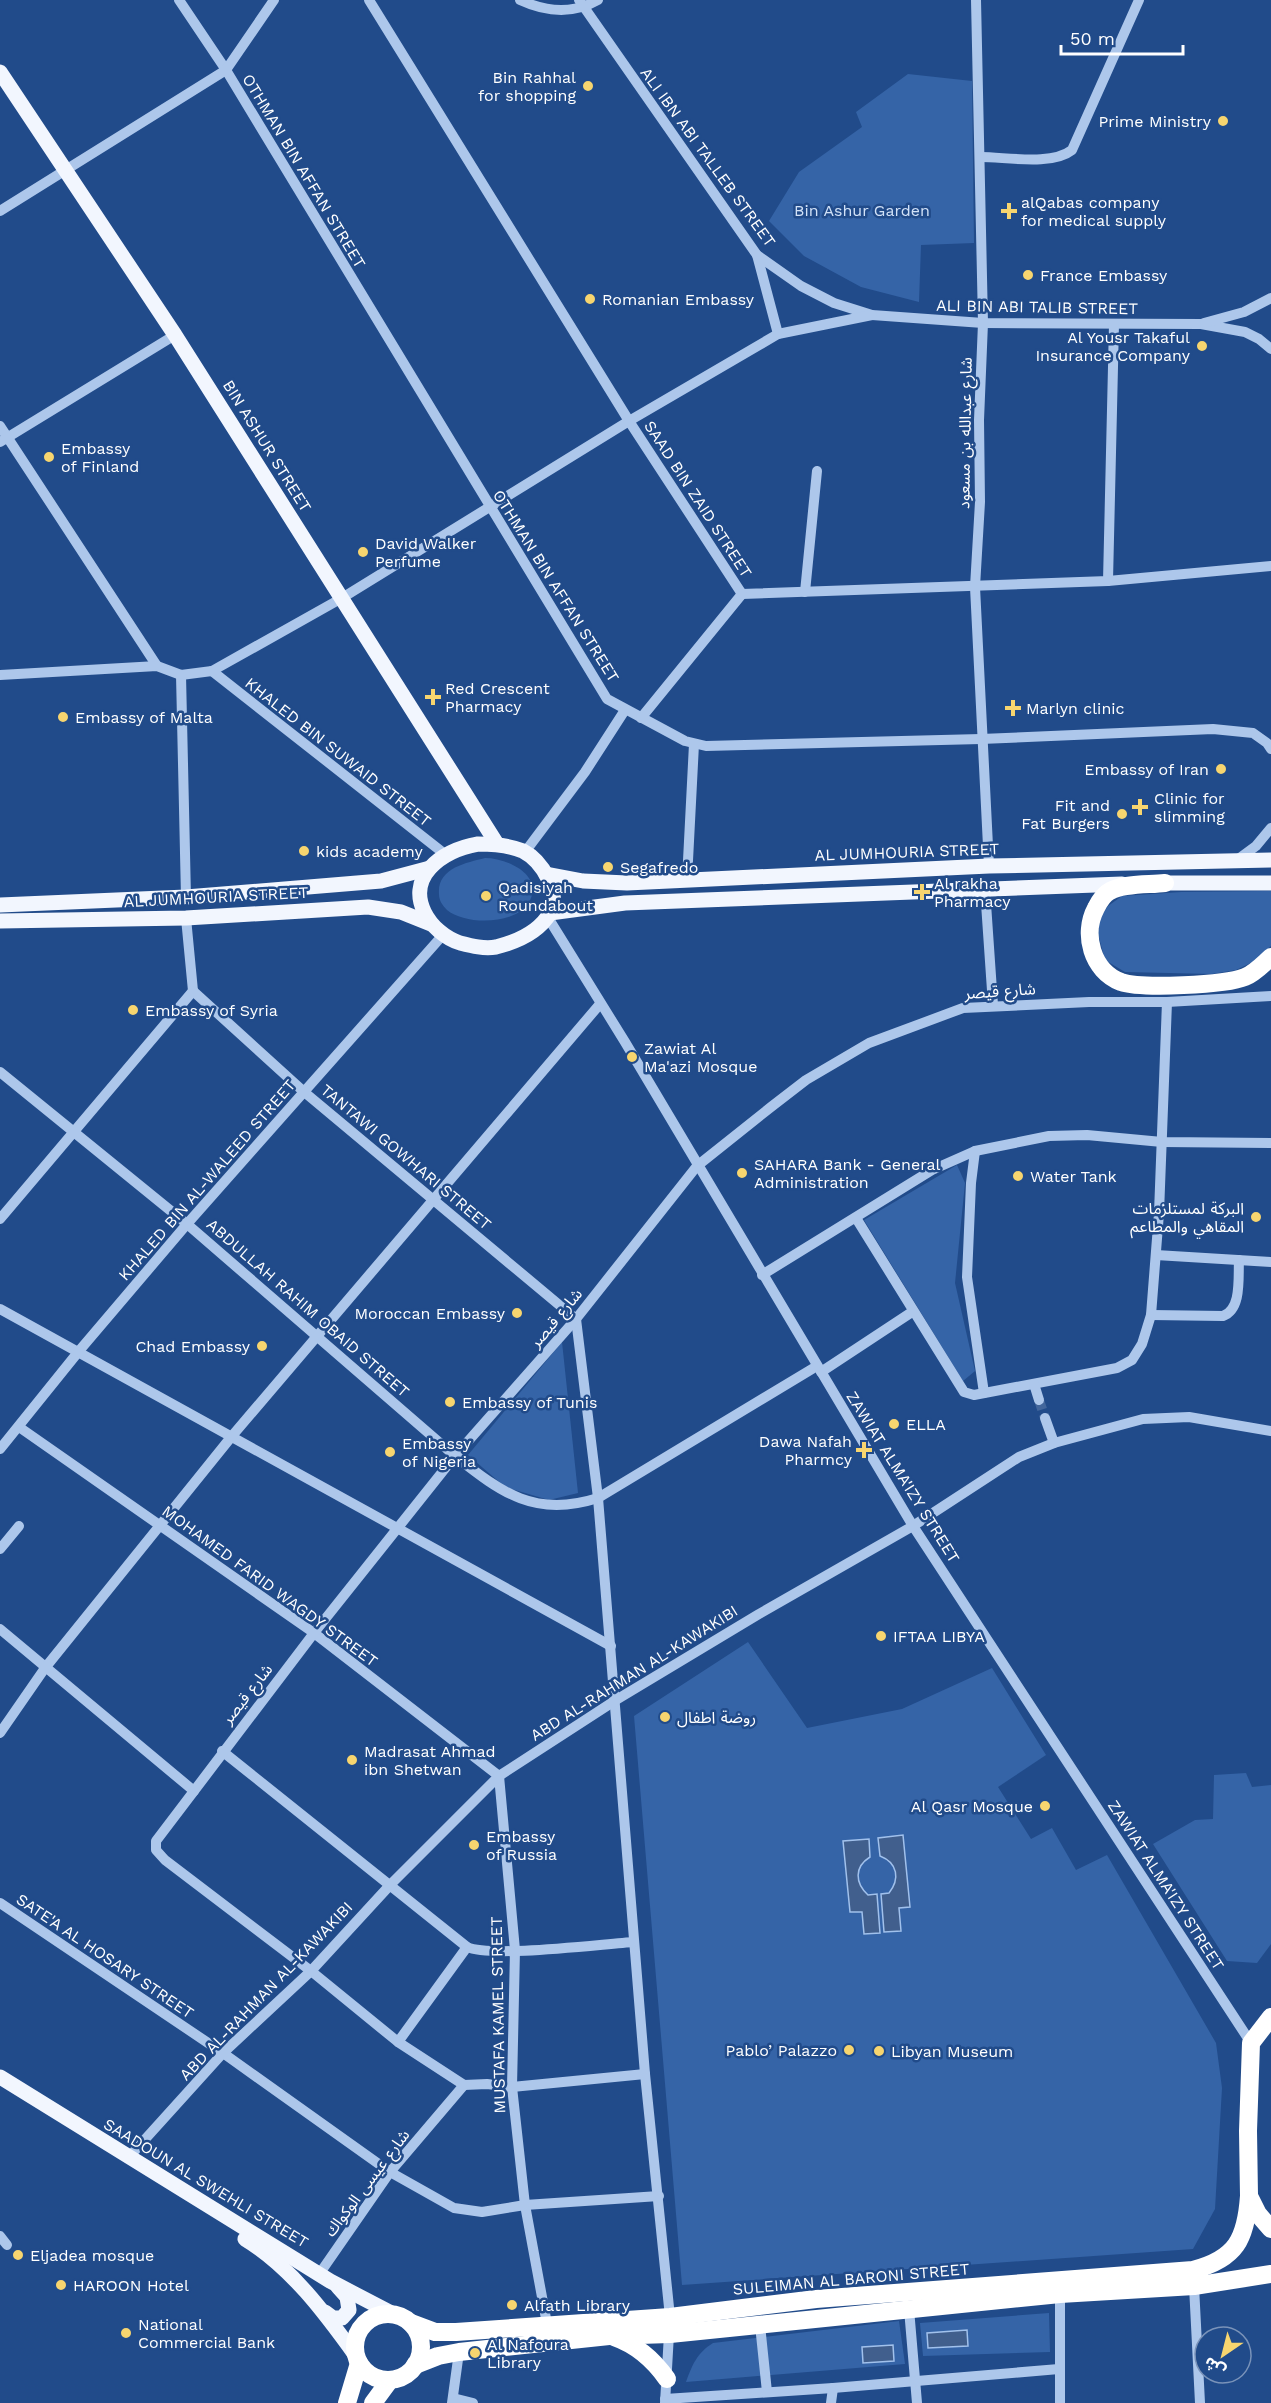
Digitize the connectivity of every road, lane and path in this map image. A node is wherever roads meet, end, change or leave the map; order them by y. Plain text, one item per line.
1 (178, 0) edge
2 (274, 0) edge
3 (369, 0) edge
4 (520, 0) edge
5 (598, 0) edge
6 (976, 0) edge
7 (1139, 0) edge
8 (581, 4) edge
9 (226, 70) junction
10 (0, 72) edge
11 (981, 157) junction
12 (65, 168) junction
13 (0, 211) edge
14 (757, 255) junction
15 (1271, 298) edge
16 (872, 315) junction
17 (983, 323) junction
18 (1114, 324) junction
19 (1200, 324) junction
20 (778, 334) junction
21 (175, 335) junction
22 (1271, 349) edge
23 (629, 421) junction
24 (0, 426) edge
25 (3, 439) edge
26 (817, 471) dead end
27 (489, 508) junction
28 (1271, 566) edge
29 (1108, 581) junction
30 (975, 587) junction
31 (805, 592) junction
32 (742, 594) junction
33 (342, 598) junction
34 (157, 666) junction
35 (212, 671) junction
36 (0, 675) edge
37 (181, 675) junction
38 (625, 710) junction
39 (641, 718) junction
40 (981, 739) junction
41 (694, 744) junction
42 (1271, 749) edge
43 (1271, 828) edge
44 (497, 844) junction
45 (525, 852) junction
46 (446, 855) junction
47 (1236, 860) junction
48 (1271, 860) edge
49 (989, 866) junction
50 (430, 868) junction
51 (546, 874) junction
52 (687, 880) junction
53 (1165, 883) junction
54 (1271, 883) edge
55 (985, 889) junction
56 (186, 897) junction
57 (0, 904) edge
58 (548, 914) junction
59 (186, 918) junction
60 (0, 921) edge
61 (431, 924) junction
62 (442, 936) junction
63 (1271, 957) edge
64 (193, 991) junction
65 (1271, 996) edge
66 (1167, 1002) junction
67 (600, 1004) junction
68 (993, 1005) junction
69 (0, 1072) edge
70 (303, 1091) junction
71 (74, 1131) junction
72 (1162, 1142) junction
73 (1271, 1143) edge
74 (975, 1151) junction
75 (698, 1166) junction
76 (433, 1199) junction
77 (855, 1218) junction
78 (0, 1219) edge
79 (187, 1224) junction
80 (1156, 1255) junction
81 (1239, 1260) junction
82 (1271, 1262) edge
83 (762, 1275) junction
84 (0, 1309) edge
85 (912, 1312) junction
86 (1151, 1315) junction
87 (576, 1319) junction
88 (316, 1336) junction
89 (79, 1351) junction
90 (819, 1369) junction
91 (1034, 1384) junction
92 (984, 1393) junction
93 (1039, 1400) tunnel mouth
94 (1045, 1418) tunnel mouth
95 (19, 1427) junction
96 (1271, 1431) edge
97 (232, 1436) junction
98 (1054, 1443) junction
99 (0, 1449) edge
100 (455, 1456) junction
101 (598, 1498) junction
102 (160, 1525) junction
103 (19, 1526) dead end
104 (913, 1526) junction
105 (396, 1528) junction
106 (0, 1549) edge
107 (0, 1629) edge
108 (314, 1633) junction
109 (611, 1646) junction
110 (45, 1668) junction
111 (616, 1700) junction
112 (0, 1733) edge
113 (222, 1751) junction
114 (498, 1776) junction
115 (194, 1791) junction
116 (391, 1884) junction
117 (0, 1904) edge
118 (634, 1942) junction
119 (467, 1947) junction
120 (515, 1950) junction
121 (311, 1971) junction
122 (1271, 2016) edge
123 (398, 2042) junction
124 (1251, 2043) junction
125 (223, 2053) junction
126 (645, 2074) junction
127 (0, 2077) edge
128 (464, 2085) junction
129 (0, 2087) edge
130 (512, 2087) junction
131 (129, 2157) junction
132 (390, 2172) junction
133 (659, 2196) junction
134 (1249, 2196) junction
135 (525, 2205) junction
136 (1271, 2229) edge
137 (1271, 2274) edge
138 (325, 2277) junction
139 (1194, 2286) junction
140 (1060, 2294) junction
141 (320, 2308) junction
142 (909, 2309) junction
143 (403, 2319) junction
144 (547, 2324) junction
145 (670, 2325) junction
146 (760, 2325) junction
147 (609, 2336) junction
148 (459, 2352) junction
149 (358, 2360) junction
150 (415, 2365) junction
151 (1059, 2369) junction
152 (667, 2379) junction
153 (390, 2380) junction
154 (915, 2380) junction
155 (833, 2388) junction
156 (767, 2392) junction
157 (452, 2401) edge
158 (665, 2401) edge
159 (347, 2403) edge
160 (373, 2403) edge
161 (473, 2403) edge
162 (831, 2403) edge
163 (917, 2403) edge
164 (1060, 2403) edge
165 (1200, 2403) edge

1 - 9 street, OTHMAN BIN AFFAN STREET
2 - 9 street
3 - 23 street, SAAD BIN ZAID STREET
4 - 8 street
5 - 8 street
6 - 11 street, شارع عبدالله بن مسعود
7 - 11 street
8 - 14 street, ALI IBN ABI TALLEB STREET
9 - 12 street
9 - 27 street, OTHMAN BIN AFFAN STREET
10 - 12 main road, BIN ASHUR STREET
11 - 17 street, شارع عبدالله بن مسعود
12 - 13 street
12 - 21 main road, BIN ASHUR STREET
14 - 16 street, ALI IBN ABI TALLEB STREET
14 - 20 street
15 - 19 street, ALI BIN ABI TALIB STREET
16 - 17 street, ALI BIN ABI TALIB STREET
16 - 20 street
17 - 18 street, ALI BIN ABI TALIB STREET
17 - 30 street, شارع عبدالله بن مسعود
18 - 19 street, ALI BIN ABI TALIB STREET
18 - 29 street
19 - 22 street, ALI BIN ABI TALIB STREET
20 - 23 street
21 - 25 street
21 - 33 main road, BIN ASHUR STREET
23 - 27 street
23 - 32 street, SAAD BIN ZAID STREET
24 - 25 street
25 - 34 street
26 - 31 street
27 - 33 street
27 - 38 street, OTHMAN BIN AFFAN STREET
28 - 29 street, SAAD BIN ZAID STREET
29 - 30 street, SAAD BIN ZAID STREET
30 - 31 street, SAAD BIN ZAID STREET
30 - 40 street, شارع عبدالله بن مسعود
31 - 32 street, SAAD BIN ZAID STREET
32 - 39 street
33 - 35 street
33 - 44 main road, BIN ASHUR STREET
34 - 36 street
34 - 37 street
35 - 37 street
35 - 46 street, KHALED BIN SUWAID STREET
37 - 56 street
38 - 39 street, OTHMAN BIN AFFAN STREET
38 - 45 street
39 - 41 street, OTHMAN BIN AFFAN STREET
40 - 41 street, OTHMAN BIN AFFAN STREET
40 - 42 street, OTHMAN BIN AFFAN STREET
40 - 49 street, شارع عبدالله بن مسعود
41 - 52 street
43 - 47 street
44 - 45 main road
44 - 46 main road
45 - 51 main road
46 - 50 main road
47 - 48 main road, AL JUMHOURIA STREET
47 - 49 main road, AL JUMHOURIA STREET
49 - 52 main road, AL JUMHOURIA STREET
50 - 56 main road, AL JUMHOURIA STREET
50 - 61 main road
51 - 52 main road, AL JUMHOURIA STREET
51 - 58 main road
53 - 54 main road
53 - 55 main road
53 - 63 highway
55 - 58 main road
55 - 68 street
56 - 57 main road, AL JUMHOURIA STREET
58 - 62 main road
58 - 67 street, ZAWIAT ALMA'IZY STREET
59 - 60 main road, AL JUMHOURIA STREET
59 - 61 main road, AL JUMHOURIA STREET
59 - 64 street
61 - 62 main road
62 - 70 street, KHALED BIN AL-WALEED STREET
64 - 70 street, TANTAWI GOWHARI STREET
64 - 71 street
65 - 66 street, شارع قيصر
66 - 68 street, شارع قيصر
66 - 72 street
67 - 75 street, ZAWIAT ALMA'IZY STREET
67 - 76 street
68 - 75 street, شارع قيصر
69 - 71 street, ABDULLAH RAHIM OBAID STREET
70 - 76 street, TANTAWI GOWHARI STREET
70 - 79 street, KHALED BIN AL-WALEED STREET
71 - 78 street
71 - 79 street, ABDULLAH RAHIM OBAID STREET
72 - 73 street
72 - 74 street
72 - 80 street
74 - 77 street
74 - 92 street
75 - 83 street, ZAWIAT ALMA'IZY STREET
75 - 87 street, شارع قيصر
76 - 87 street, TANTAWI GOWHARI STREET
76 - 88 street
77 - 83 street
77 - 85 street
79 - 88 street, ABDULLAH RAHIM OBAID STREET
79 - 89 street, KHALED BIN AL-WALEED STREET
80 - 81 street
80 - 86 street
81 - 82 street
81 - 86 street
83 - 90 street, ZAWIAT ALMA'IZY STREET
84 - 89 street
85 - 90 street, ABDULLAH RAHIM OBAID STREET
85 - 92 street
86 - 91 street
87 - 100 street, شارع قيصر
87 - 101 street
88 - 97 street
88 - 100 street, ABDULLAH RAHIM OBAID STREET
89 - 95 street, KHALED BIN AL-WALEED STREET
89 - 97 street
90 - 101 street, ABDULLAH RAHIM OBAID STREET
90 - 104 street, ZAWIAT ALMA'IZY STREET
91 - 92 street
91 - 93 street
94 - 98 street
95 - 99 street, KHALED BIN AL-WALEED STREET
95 - 102 street, MOHAMED FARID WAGDY STREET
96 - 98 street, ABD AL-RAHMAN AL-KAWAKIBI
97 - 102 street
97 - 105 street
98 - 104 street, ABD AL-RAHMAN AL-KAWAKIBI
100 - 101 street, ABDULLAH RAHIM OBAID STREET
100 - 105 street, شارع قيصر
101 - 109 street
102 - 108 street, MOHAMED FARID WAGDY STREET
102 - 110 street
103 - 106 street
104 - 111 street, ABD AL-RAHMAN AL-KAWAKIBI
104 - 124 street, ZAWIAT ALMA'IZY STREET
105 - 108 street, شارع قيصر
105 - 109 street
107 - 110 street
108 - 113 street, شارع قيصر
108 - 114 street, MOHAMED FARID WAGDY STREET
109 - 111 street
110 - 112 street
110 - 115 street
111 - 114 street, ABD AL-RAHMAN AL-KAWAKIBI
111 - 118 street
113 - 115 street, شارع قيصر
113 - 116 street
114 - 116 street, ABD AL-RAHMAN AL-KAWAKIBI
114 - 120 street, MUSTAFA KAMEL STREET
115 - 121 street, شارع قيصر
116 - 119 street
116 - 121 street, ABD AL-RAHMAN AL-KAWAKIBI
117 - 125 street, SATE'A AL HOSARY STREET
118 - 120 street
118 - 126 street
119 - 120 street
119 - 123 street
120 - 130 street, MUSTAFA KAMEL STREET
121 - 123 street
121 - 125 street, ABD AL-RAHMAN AL-KAWAKIBI
122 - 124 highway
123 - 128 street
124 - 134 highway, SULEIMAN AL BARONI STREET
125 - 131 street, ABD AL-RAHMAN AL-KAWAKIBI
125 - 132 street, SATE'A AL HOSARY STREET
126 - 130 street
126 - 133 street
127 - 131 main road, SAADOUN AL SWEHLI STREET
128 - 130 street
128 - 132 street, شارع عيسى الوكواك
129 - 141 main road, SAADOUN AL SWEHLI STREET
130 - 135 street, MUSTAFA KAMEL STREET
131 - 138 main road, SAADOUN AL SWEHLI STREET
132 - 135 street, SATE'A AL HOSARY STREET
132 - 138 street, شارع عيسى الوكواك
133 - 135 street, SATE'A AL HOSARY STREET
133 - 145 street
134 - 136 highway
134 - 145 highway, SULEIMAN AL BARONI STREET
135 - 144 street, MUSTAFA KAMEL STREET
137 - 139 highway, SULEIMAN AL BARONI STREET
138 - 141 main road
138 - 143 main road, SAADOUN AL SWEHLI STREET
139 - 140 highway, SULEIMAN AL BARONI STREET
139 - 165 street
140 - 142 highway, SULEIMAN AL BARONI STREET
140 - 151 street
141 - 149 main road, SAADOUN AL SWEHLI STREET
142 - 146 highway, SULEIMAN AL BARONI STREET
142 - 154 street
143 - 144 highway, SULEIMAN AL BARONI STREET
143 - 149 highway
143 - 150 highway
144 - 145 highway, SULEIMAN AL BARONI STREET
145 - 146 highway, SULEIMAN AL BARONI STREET
145 - 147 highway, SULEIMAN AL BARONI STREET
145 - 152 street
146 - 156 street
147 - 148 highway, SULEIMAN AL BARONI STREET
147 - 152 highway
148 - 150 highway, SULEIMAN AL BARONI STREET
148 - 157 street
149 - 153 highway
149 - 159 highway
150 - 153 highway
151 - 154 street
151 - 164 street
152 - 158 street
153 - 160 highway
154 - 155 street
154 - 163 street
155 - 156 street
155 - 162 street
156 - 158 street
157 - 161 street

